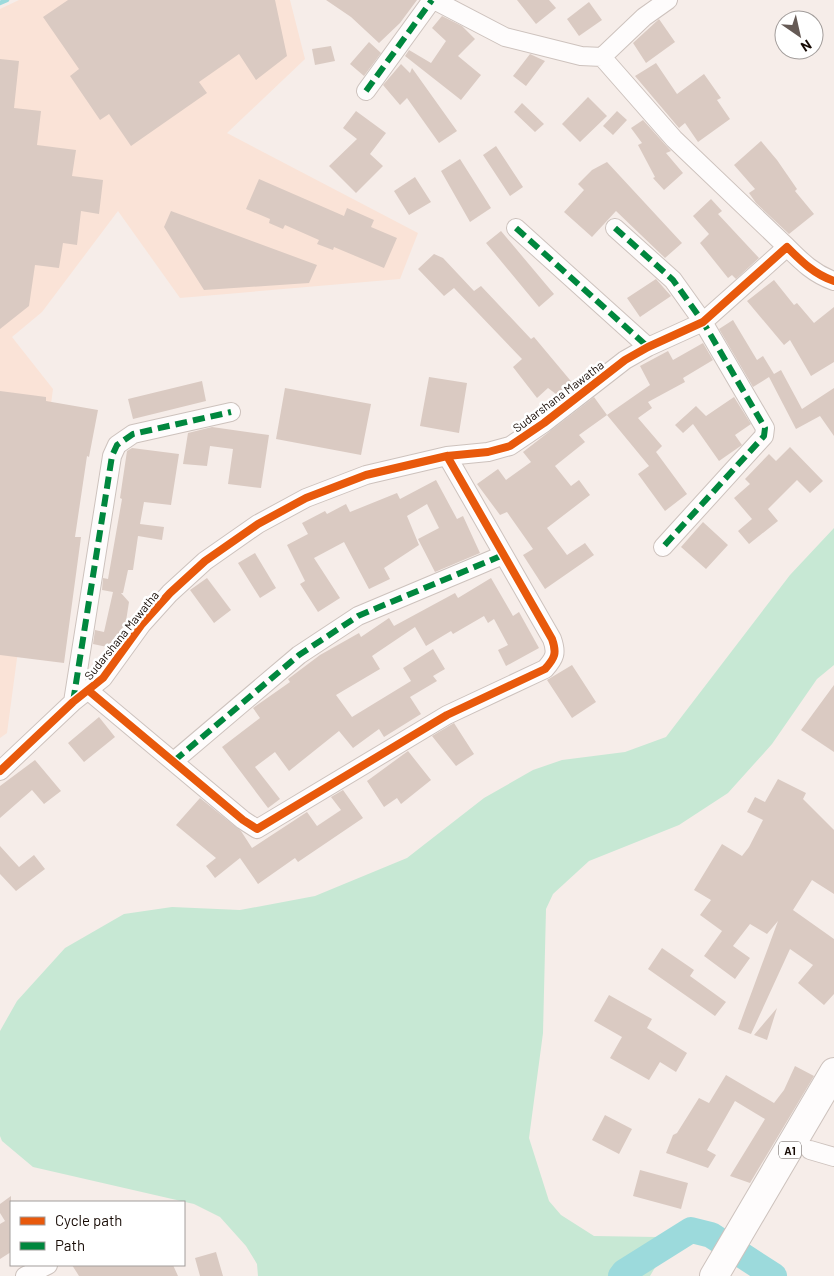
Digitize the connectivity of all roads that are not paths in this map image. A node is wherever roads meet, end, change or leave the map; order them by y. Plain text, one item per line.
1 (433, 0) edge
2 (668, 0) edge
3 (602, 57) junction
4 (366, 90) dead end
5 (516, 228) dead end
6 (615, 228) dead end
7 (787, 248) junction
8 (834, 282) edge
9 (703, 322) junction
10 (648, 347) junction
11 (231, 412) dead end
12 (447, 456) junction
13 (663, 547) dead end
14 (503, 555) junction
15 (89, 691) junction
16 (74, 702) junction
17 (174, 761) junction
18 (0, 771) edge
19 (834, 1072) edge
20 (834, 1108) edge
21 (812, 1150) edge
22 (49, 1269) edge
23 (722, 1274) edge
24 (25, 1276) edge

1 - 3 street
1 - 4 street
2 - 3 street
3 - 7 street
5 - 10 street
6 - 9 street
7 - 8 street
7 - 9 street, Sudarshana Mawatha
9 - 10 street, Sudarshana Mawatha
9 - 13 street
10 - 12 street, Sudarshana Mawatha
11 - 16 street
12 - 14 street
12 - 15 street, Sudarshana Mawatha
14 - 17 street
14 - 17 street
15 - 16 street, Sudarshana Mawatha
15 - 17 street
16 - 18 street, Sudarshana Mawatha
19 - 21 highway, A1
20 - 21 highway, A1
21 - 23 highway, A1
22 - 24 street

